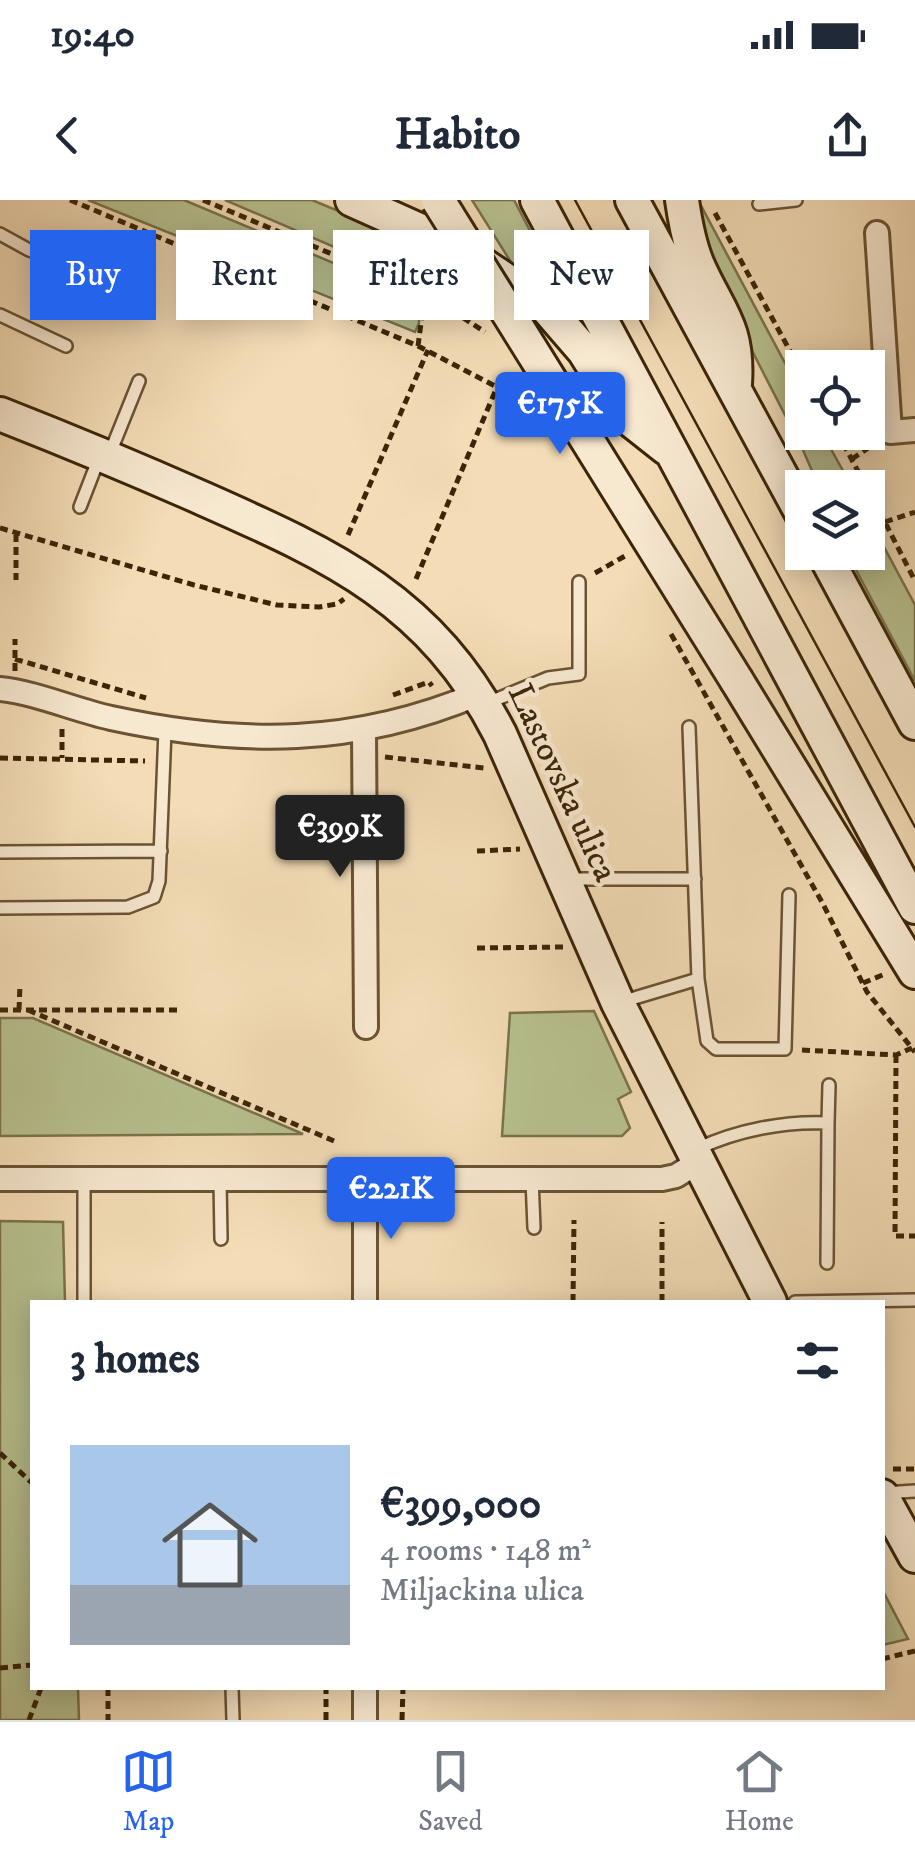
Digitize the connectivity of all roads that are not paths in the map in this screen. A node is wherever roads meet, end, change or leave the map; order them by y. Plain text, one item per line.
1 (352, 200) edge
2 (438, 200) edge
3 (537, 200) edge
4 (632, 200) edge
5 (682, 200) edge
6 (796, 200) edge
7 (759, 204) dead end
8 (877, 233) dead end
9 (0, 236) edge
10 (30, 250) edge
11 (0, 316) edge
12 (66, 346) dead end
13 (139, 380) dead end
14 (735, 388) junction
15 (0, 414) edge
16 (915, 430) edge
17 (675, 454) junction
18 (104, 455) junction
19 (785, 482) edge
20 (80, 507) dead end
21 (833, 570) edge
22 (579, 582) road end
23 (7, 683) edge
24 (482, 699) junction
25 (915, 723) edge
26 (689, 727) dead end
27 (165, 730) junction
28 (370, 741) junction
29 (161, 851) junction
30 (0, 852) edge
31 (562, 879) junction
32 (695, 879) junction
33 (789, 895) dead end
34 (915, 907) edge
35 (0, 908) edge
36 (915, 972) edge
37 (698, 980) junction
38 (618, 1003) junction
39 (366, 1027) dead end
40 (829, 1085) dead end
41 (828, 1123) junction
42 (697, 1156) junction
43 (0, 1178) edge
44 (84, 1179) junction
45 (532, 1179) junction
46 (220, 1180) junction
47 (365, 1180) junction
48 (534, 1228) dead end
49 (221, 1239) dead end
50 (827, 1263) dead end
51 (84, 1300) edge
52 (365, 1300) edge
53 (769, 1300) edge
54 (885, 1300) edge
55 (915, 1300) edge
56 (915, 1491) edge
57 (886, 1499) edge
58 (915, 1556) edge
59 (232, 1690) edge
60 (365, 1690) edge
61 (232, 1720) edge
62 (366, 1720) edge

1 - 17 main road
2 - 36 main road, bridge
3 - 17 main road
4 - 14 main road
5 - 14 main road
6 - 7 lane
8 - 16 street
9 - 10 lane
11 - 12 lane
13 - 18 lane
14 - 19 main road
15 - 18 main road, Lastovska ulica
17 - 34 main road
18 - 20 lane
18 - 24 main road, Lastovska ulica
21 - 25 main road
22 - 24 lane
23 - 27 street
24 - 28 street
24 - 31 main road, Lastovska ulica
26 - 32 lane
27 - 28 street
27 - 29 lane
28 - 39 street
29 - 30 lane
29 - 35 lane
31 - 32 lane
31 - 38 main road, Lastovska ulica
32 - 37 lane
33 - 37 lane
37 - 38 lane
38 - 42 main road, Lastovska ulica
40 - 41 lane
41 - 42 lane
41 - 50 lane
42 - 45 street
42 - 53 main road, Lastovska ulica
43 - 44 street
44 - 46 street
44 - 51 lane
45 - 47 street
45 - 48 lane
46 - 47 street
46 - 49 lane
47 - 52 street
54 - 55 lane
56 - 57 lane
57 - 58 main road
59 - 61 lane
60 - 62 street

